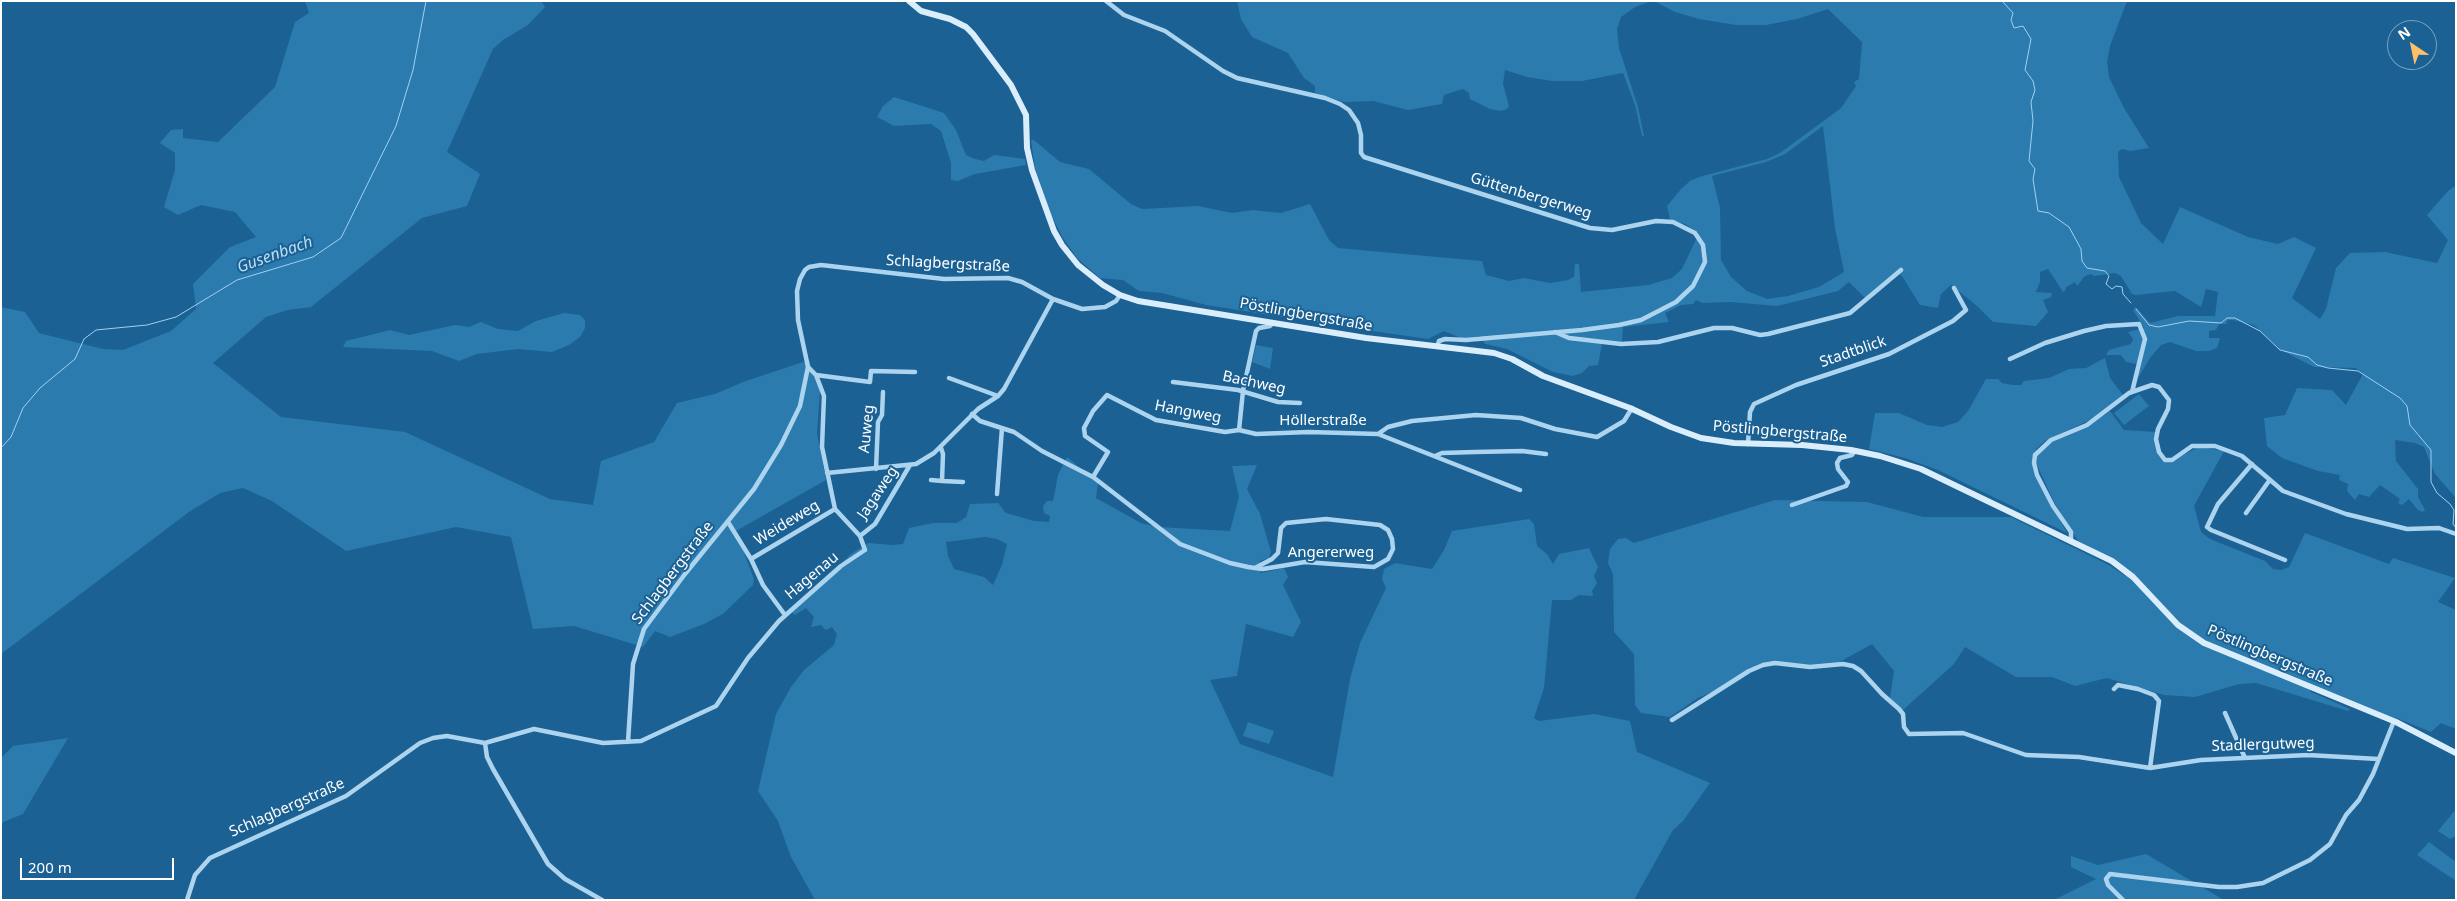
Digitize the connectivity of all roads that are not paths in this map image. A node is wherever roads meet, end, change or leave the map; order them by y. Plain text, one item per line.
1 (909, 1) edge
2 (1106, 1) edge
3 (1901, 270) dead end
4 (1954, 288) dead end
5 (1120, 295) junction
6 (1053, 299) junction
7 (1273, 321) junction
8 (1555, 332) junction
9 (1437, 346) junction
10 (2010, 359) dead end
11 (808, 367) junction
12 (915, 372) dead end
13 (816, 375) junction
14 (949, 378) dead end
15 (1173, 382) dead end
16 (1243, 391) junction
17 (883, 392) dead end
18 (2132, 392) junction
19 (998, 396) junction
20 (1300, 403) dead end
21 (1632, 408) junction
22 (972, 414) junction
23 (1002, 428) junction
24 (1239, 430) junction
25 (1378, 434) junction
26 (1748, 443) junction
27 (941, 448) junction
28 (1855, 451) junction
29 (1546, 454) dead end
30 (1435, 456) junction
31 (2252, 464) junction
32 (910, 465) junction
33 (876, 469) junction
34 (827, 473) junction
35 (1093, 477) junction
36 (931, 480) dead end
37 (942, 481) junction
38 (2269, 481) junction
39 (963, 482) dead end
40 (1520, 490) dead end
41 (997, 494) dead end
42 (1792, 505) dead end
43 (835, 508) junction
44 (2246, 513) dead end
45 (728, 522) junction
46 (2456, 534) edge
47 (860, 536) junction
48 (2071, 541) junction
49 (751, 559) junction
50 (2285, 560) dead end
51 (1255, 568) junction
52 (785, 615) junction
53 (2114, 689) dead end
54 (2225, 713) dead end
55 (1672, 720) dead end
56 (2394, 721) junction
57 (628, 742) junction
58 (485, 743) junction
59 (2456, 753) edge
60 (2245, 758) junction
61 (2378, 759) junction
62 (2150, 768) junction
63 (187, 900) edge
64 (602, 900) edge
65 (2123, 900) edge

1 - 5 main road, Pöstlingbergstraße
2 - 8 street, Güttenbergerweg
3 - 8 street
4 - 26 street, Stadtblick
5 - 6 street, Schlagbergstraße
5 - 7 main road, Pöstlingbergstraße
6 - 11 street, Schlagbergstraße
6 - 19 street
7 - 9 main road, Pöstlingbergstraße
7 - 16 street
8 - 9 street, Güttenbergerweg
9 - 21 main road, Pöstlingbergstraße
10 - 18 street
11 - 13 street
11 - 45 street, Schlagbergstraße
12 - 13 street
13 - 34 street
14 - 19 street
15 - 16 street, Bachweg
16 - 20 street, Bachweg
16 - 24 street
17 - 33 street, Auweg
18 - 31 street
18 - 48 street
19 - 22 street
21 - 25 street, Höllerstraße
21 - 26 main road, Pöstlingbergstraße
22 - 23 street, Angererweg
22 - 27 street, Jagaweg
23 - 35 street, Angererweg
23 - 41 street
24 - 25 street, Höllerstraße
24 - 35 street, Hangweg
25 - 30 street
26 - 28 main road, Pöstlingbergstraße
27 - 32 street, Jagaweg
27 - 37 street
28 - 42 street, Pöstlingbergstraße
28 - 48 main road, Pöstlingbergstraße
29 - 30 street
30 - 40 street
31 - 38 street
31 - 50 street
32 - 33 street, Auweg
32 - 47 street, Jagaweg
33 - 34 street, Auweg
34 - 43 street
35 - 51 street, Angererweg
36 - 37 street
37 - 39 street
38 - 44 street
38 - 46 street
43 - 47 street
43 - 49 street, Weideweg
45 - 49 street, Weideweg
45 - 57 street, Schlagbergstraße
47 - 52 street, Hagenau
48 - 56 main road, Pöstlingbergstraße
49 - 52 street, Weideweg
51 - 51 street, Angererweg
52 - 57 street, Hagenau
53 - 62 street
54 - 60 street
55 - 62 street, Stadlergutweg
56 - 59 main road, Pöstlingbergstraße
56 - 61 street
57 - 58 street, Schlagbergstraße
58 - 63 street, Schlagbergstraße
58 - 64 street
60 - 61 street, Stadlergutweg
60 - 62 street, Stadlergutweg
61 - 65 street

